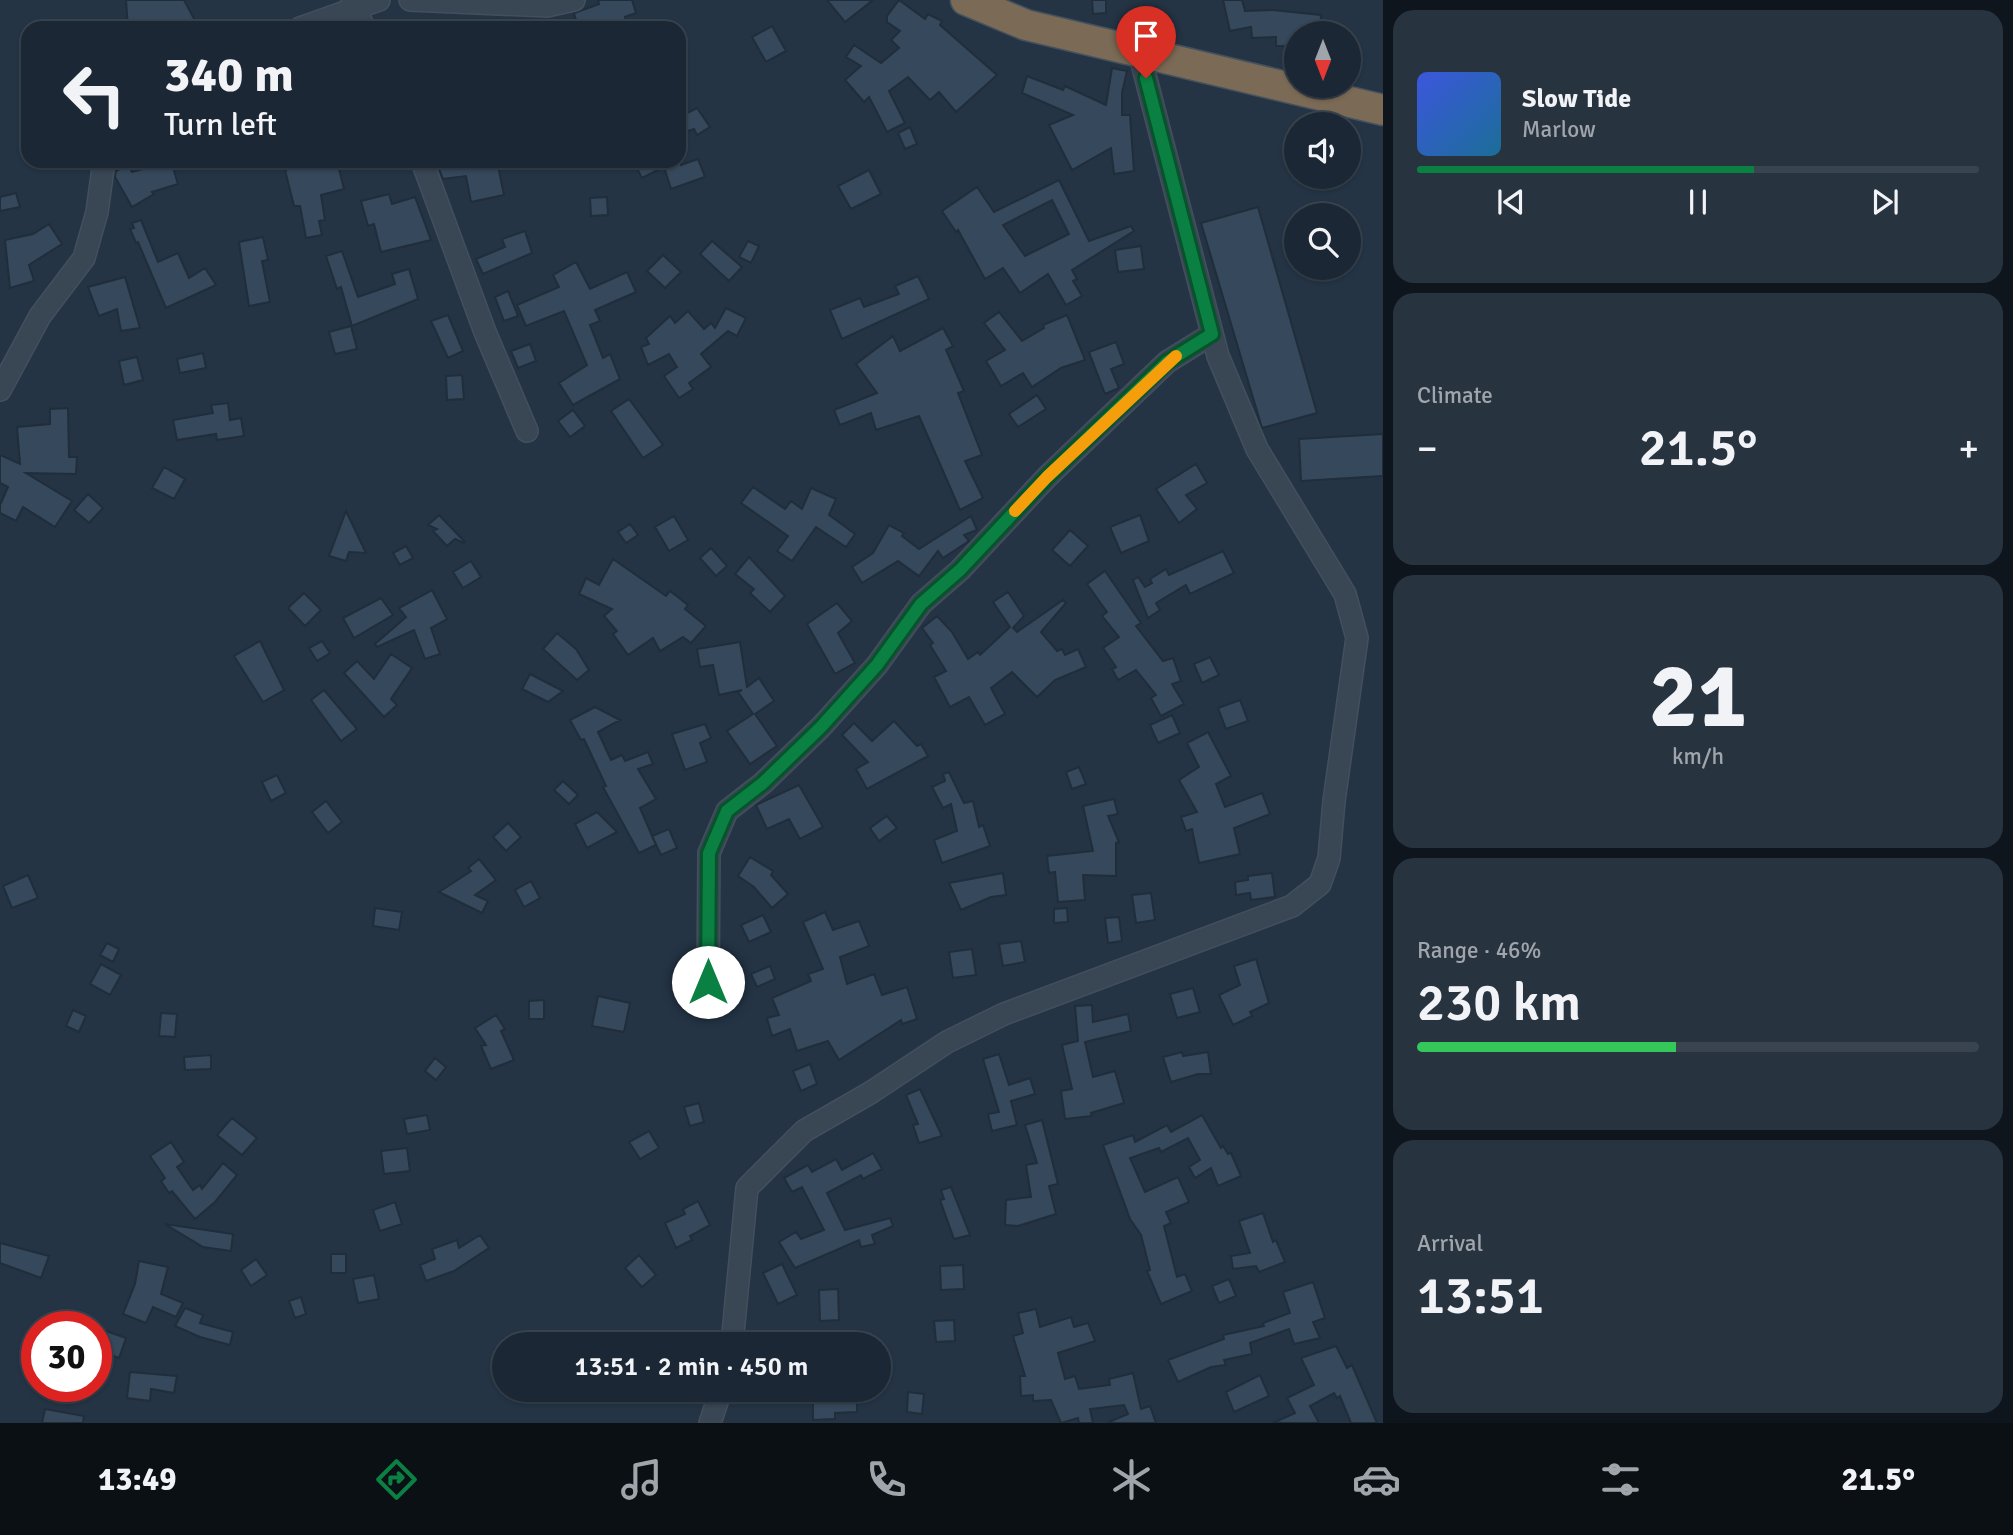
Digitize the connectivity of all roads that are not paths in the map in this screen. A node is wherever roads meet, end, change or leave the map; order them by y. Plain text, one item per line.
1 (379, 0) edge
2 (410, 0) edge
3 (574, 0) edge
4 (966, 0) edge
5 (481, 2) edge
6 (354, 3) edge
7 (315, 21) edge
8 (361, 21) edge
9 (1139, 52) junction
10 (1383, 110) edge
11 (103, 168) edge
12 (425, 168) edge
13 (1212, 334) junction
14 (0, 390) edge
15 (527, 431) dead end
16 (708, 982) dead end
17 (733, 1332) edge
18 (717, 1402) edge
19 (710, 1423) edge

1 - 6 street
2 - 5 street
3 - 5 street
4 - 9 highway
6 - 7 street
6 - 8 street
9 - 10 highway
9 - 13 street
11 - 14 street
12 - 15 street
13 - 16 street
13 - 17 street
18 - 19 street

